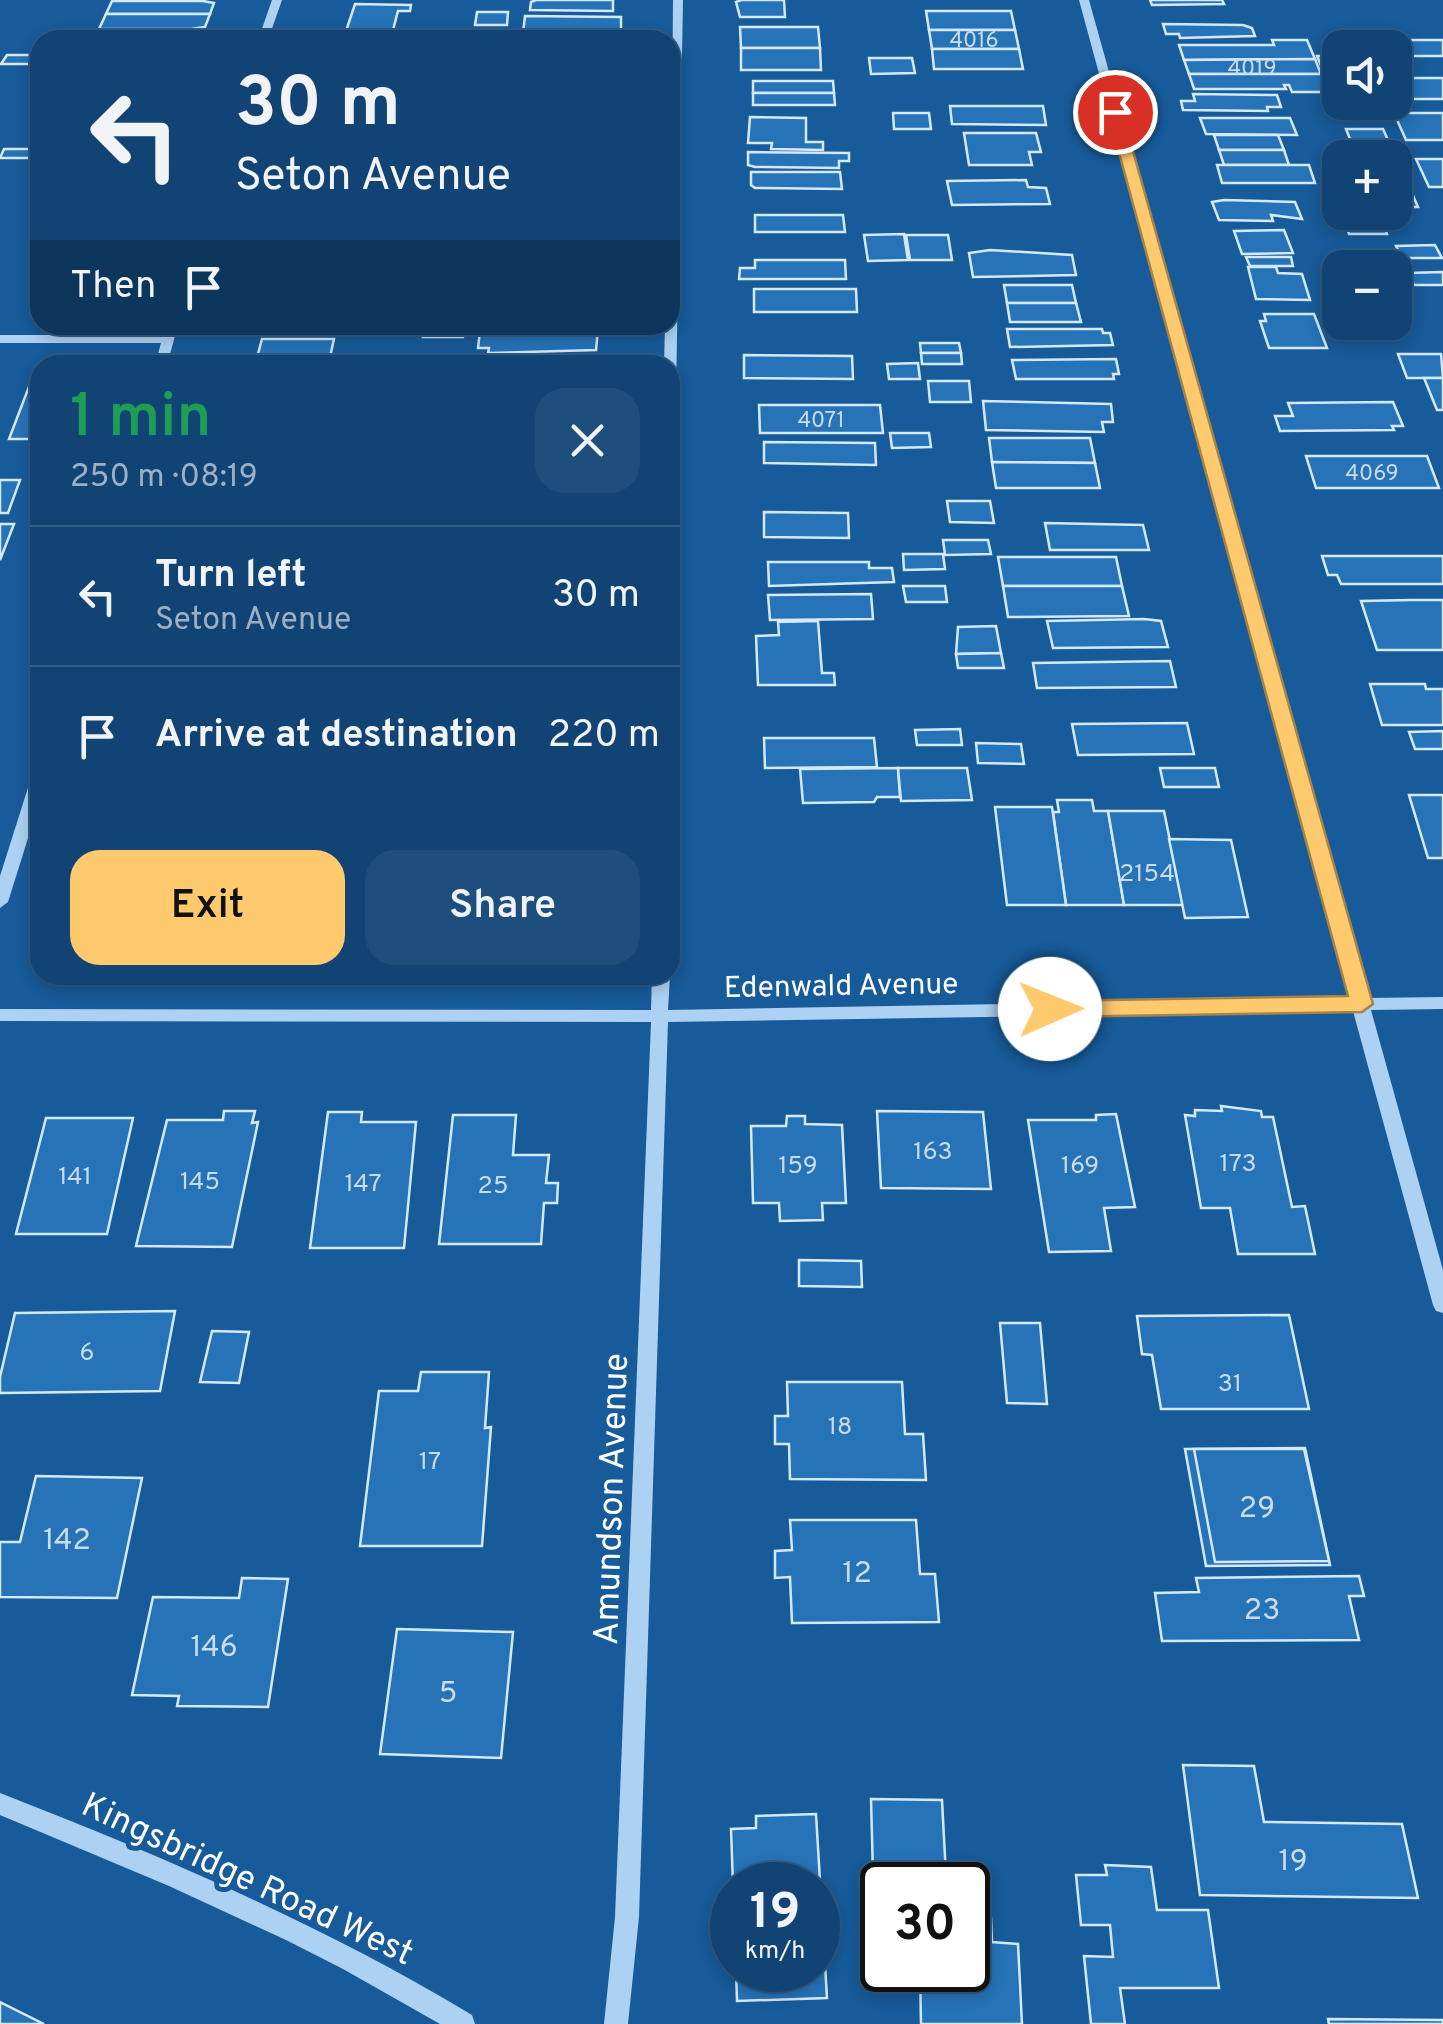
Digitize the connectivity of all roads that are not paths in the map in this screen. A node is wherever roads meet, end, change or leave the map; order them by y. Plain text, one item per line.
1 (277, 0) edge
2 (678, 0) edge
3 (1084, 0) edge
4 (266, 30) edge
5 (677, 30) edge
6 (97, 335) edge
7 (0, 339) edge
8 (30, 807) edge
9 (0, 902) edge
10 (661, 985) edge
11 (1362, 1004) junction
12 (1443, 1004) edge
13 (0, 1015) edge
14 (660, 1016) junction
15 (1443, 1304) edge
16 (0, 1804) edge
17 (463, 2024) edge
18 (616, 2024) edge

1 - 4 street
2 - 5 street
3 - 11 street
6 - 7 street
8 - 9 street
10 - 14 street, Amundson Avenue
11 - 12 street, Edenwald Avenue
11 - 14 street, Edenwald Avenue
11 - 15 street
13 - 14 street, Edenwald Avenue
14 - 18 street, Amundson Avenue
16 - 17 street, Kingsbridge Road West

